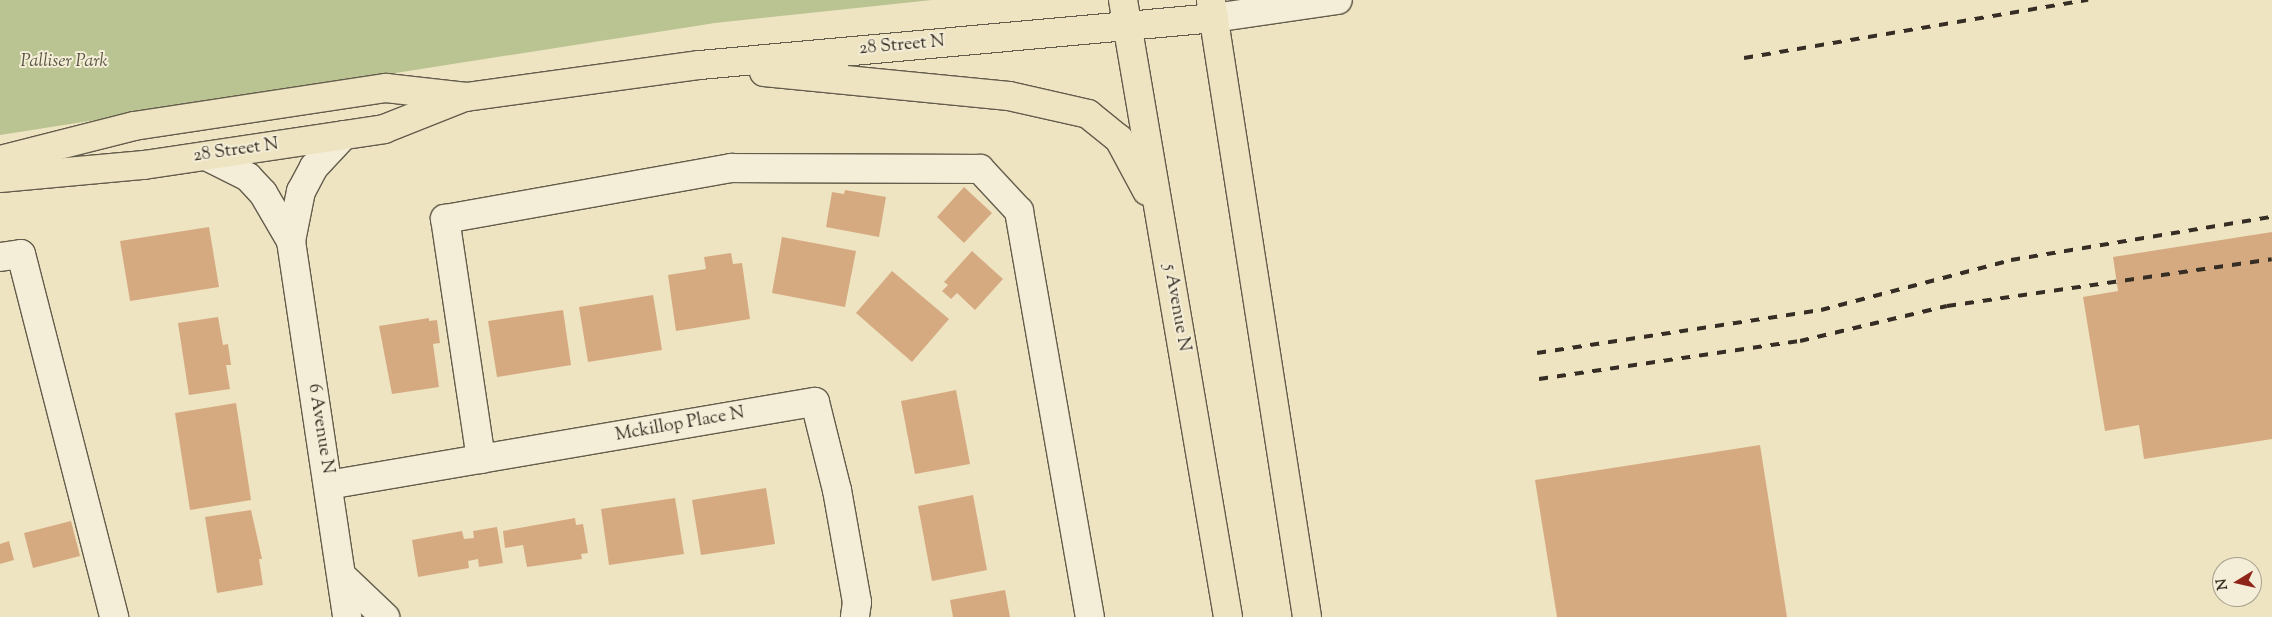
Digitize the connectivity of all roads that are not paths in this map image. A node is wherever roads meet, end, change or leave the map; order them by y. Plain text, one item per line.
1 (1338, 0) edge
2 (1213, 9) edge
3 (1124, 12) edge
4 (700, 65) junction
5 (466, 97) junction
6 (344, 136) junction
7 (206, 156) junction
8 (0, 160) edge
9 (0, 178) edge
10 (1161, 222) junction
11 (291, 241) junction
12 (0, 257) edge
13 (481, 459) junction
14 (328, 485) junction
15 (344, 578) junction
16 (114, 617) edge
17 (348, 617) edge
18 (385, 617) edge
19 (856, 617) edge
20 (1090, 617) edge
21 (1228, 617) edge
22 (1306, 617) edge

1 - 2 street, 28 Street N
2 - 3 main road, 28 Street N
2 - 22 main road
3 - 4 main road, 28 Street N
3 - 10 main road, 5 Avenue N
4 - 5 main road, 28 Street N
4 - 10 main road
5 - 6 main road, 28 Street N
5 - 8 main road, 28 Street N
6 - 7 main road, 28 Street N
6 - 11 street, 6 Avenue N
7 - 9 main road, 28 Street N
7 - 11 street, 6 Avenue N
10 - 21 main road, 5 Avenue N
11 - 14 street, 6 Avenue N
12 - 16 street
13 - 14 street, Mckillop Place N
13 - 19 street, Mckillop Place N
13 - 20 street
14 - 15 street, 6 Avenue N
15 - 17 street, 6 Avenue N
15 - 18 street

